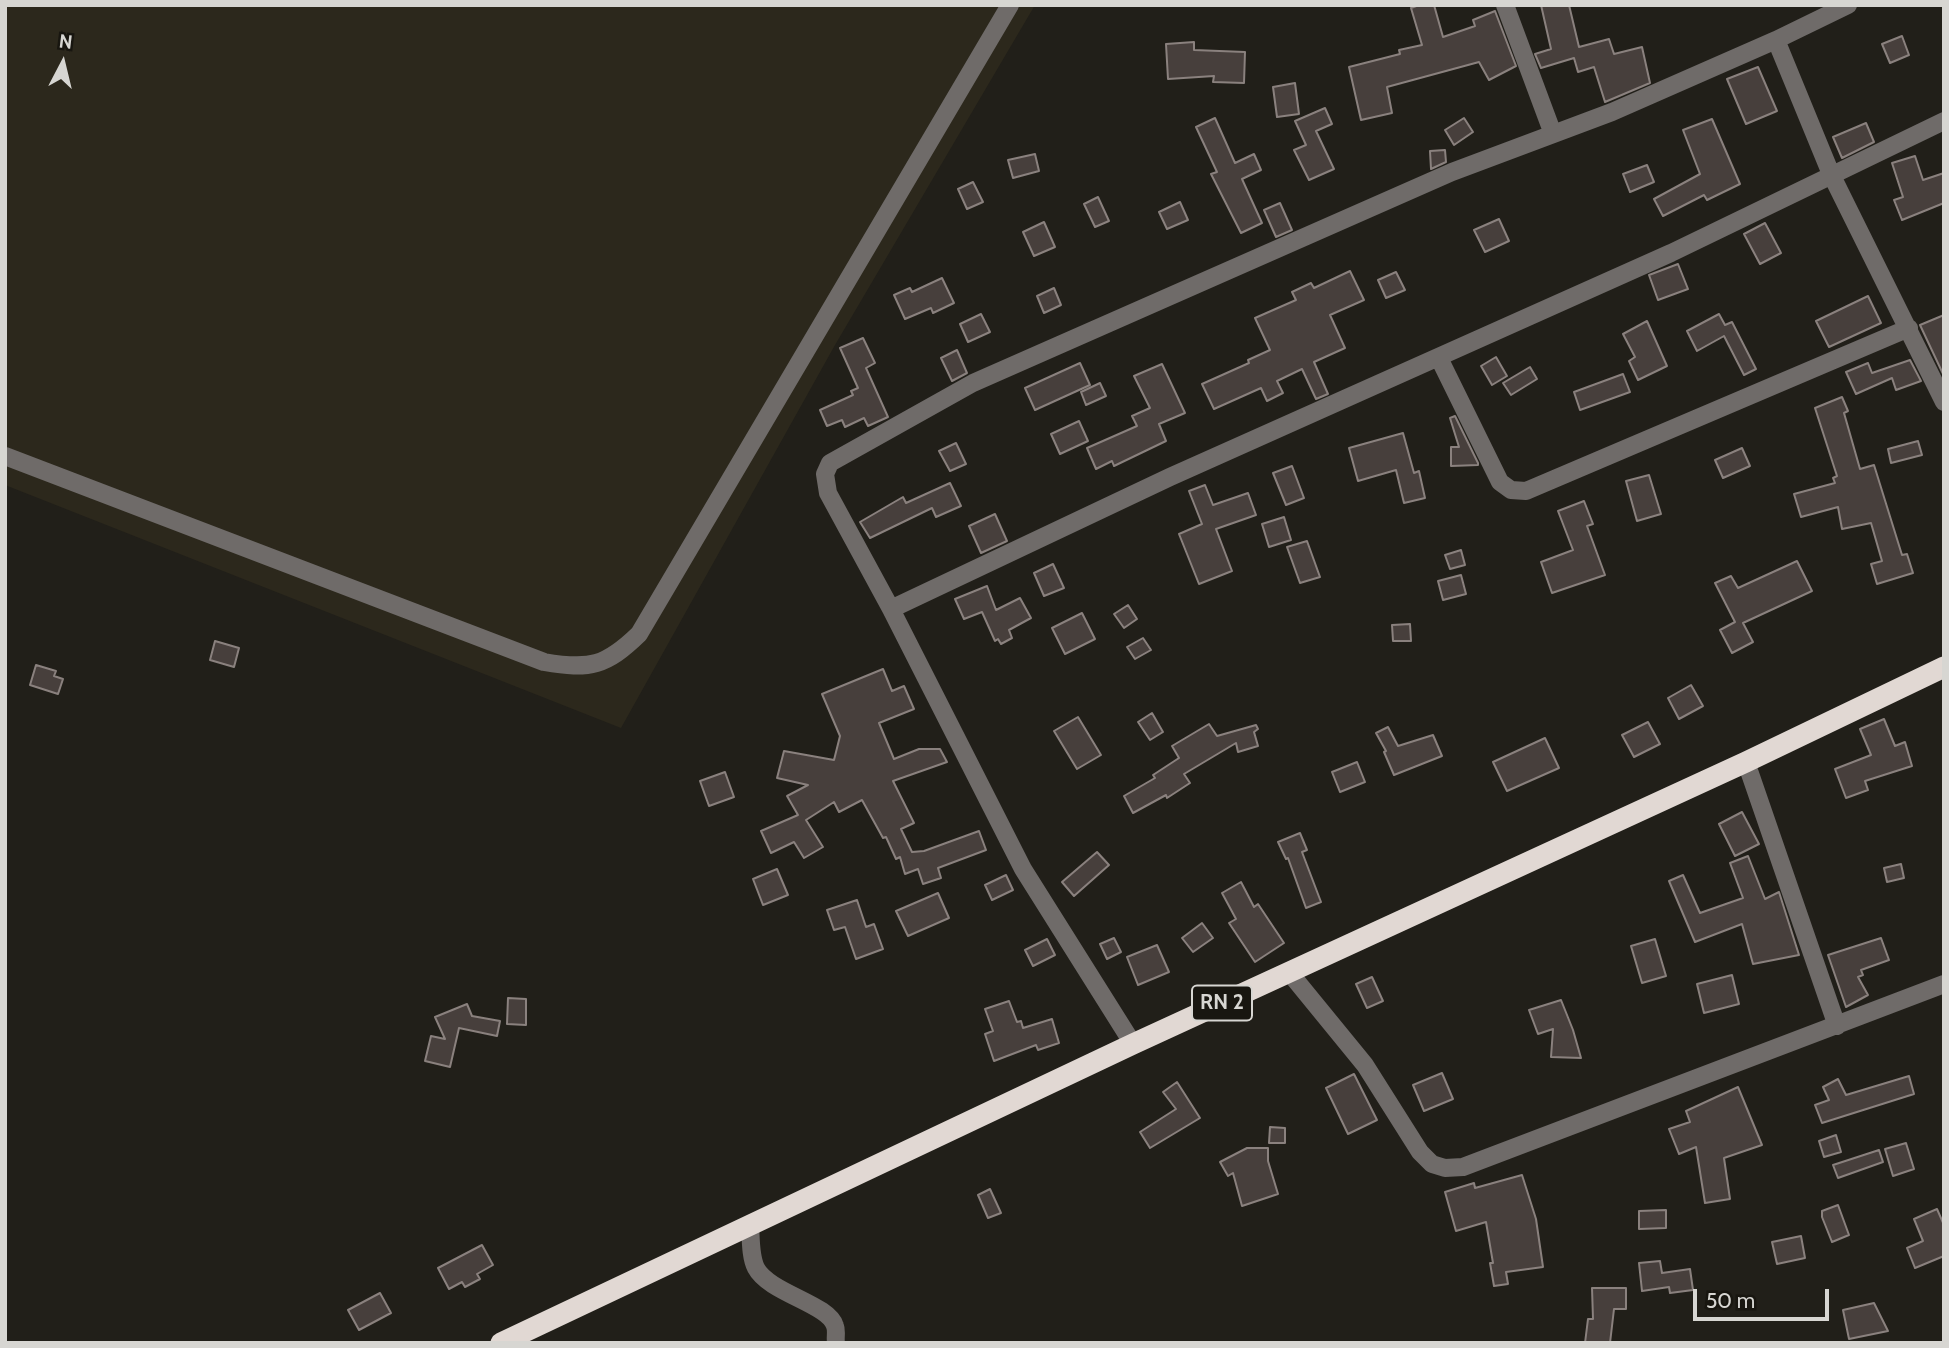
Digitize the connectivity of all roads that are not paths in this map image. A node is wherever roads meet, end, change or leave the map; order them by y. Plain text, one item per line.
1 (1010, 5) edge
2 (1505, 5) edge
3 (1848, 5) edge
4 (1776, 40) junction
5 (1944, 121) edge
6 (1552, 134) junction
7 (1831, 174) junction
8 (1909, 328) junction
9 (1439, 358) junction
10 (1944, 402) edge
11 (5, 456) edge
12 (891, 609) junction
13 (1944, 667) edge
14 (1746, 762) junction
15 (1289, 972) junction
16 (1944, 984) edge
17 (1837, 1026) junction
18 (1133, 1044) junction
19 (750, 1224) junction
20 (501, 1343) edge
21 (836, 1343) edge

1 - 11 street
2 - 6 street
3 - 4 street
4 - 6 street
4 - 7 street
5 - 7 street
6 - 12 street
7 - 8 street
7 - 9 street
8 - 9 street
8 - 10 street
9 - 12 street
12 - 18 street
13 - 14 highway, RN 2
14 - 15 highway, RN 2
14 - 17 street
15 - 17 street
15 - 18 highway, RN 2
16 - 17 street
18 - 19 highway, RN 2
19 - 20 highway, RN 2
19 - 21 street

